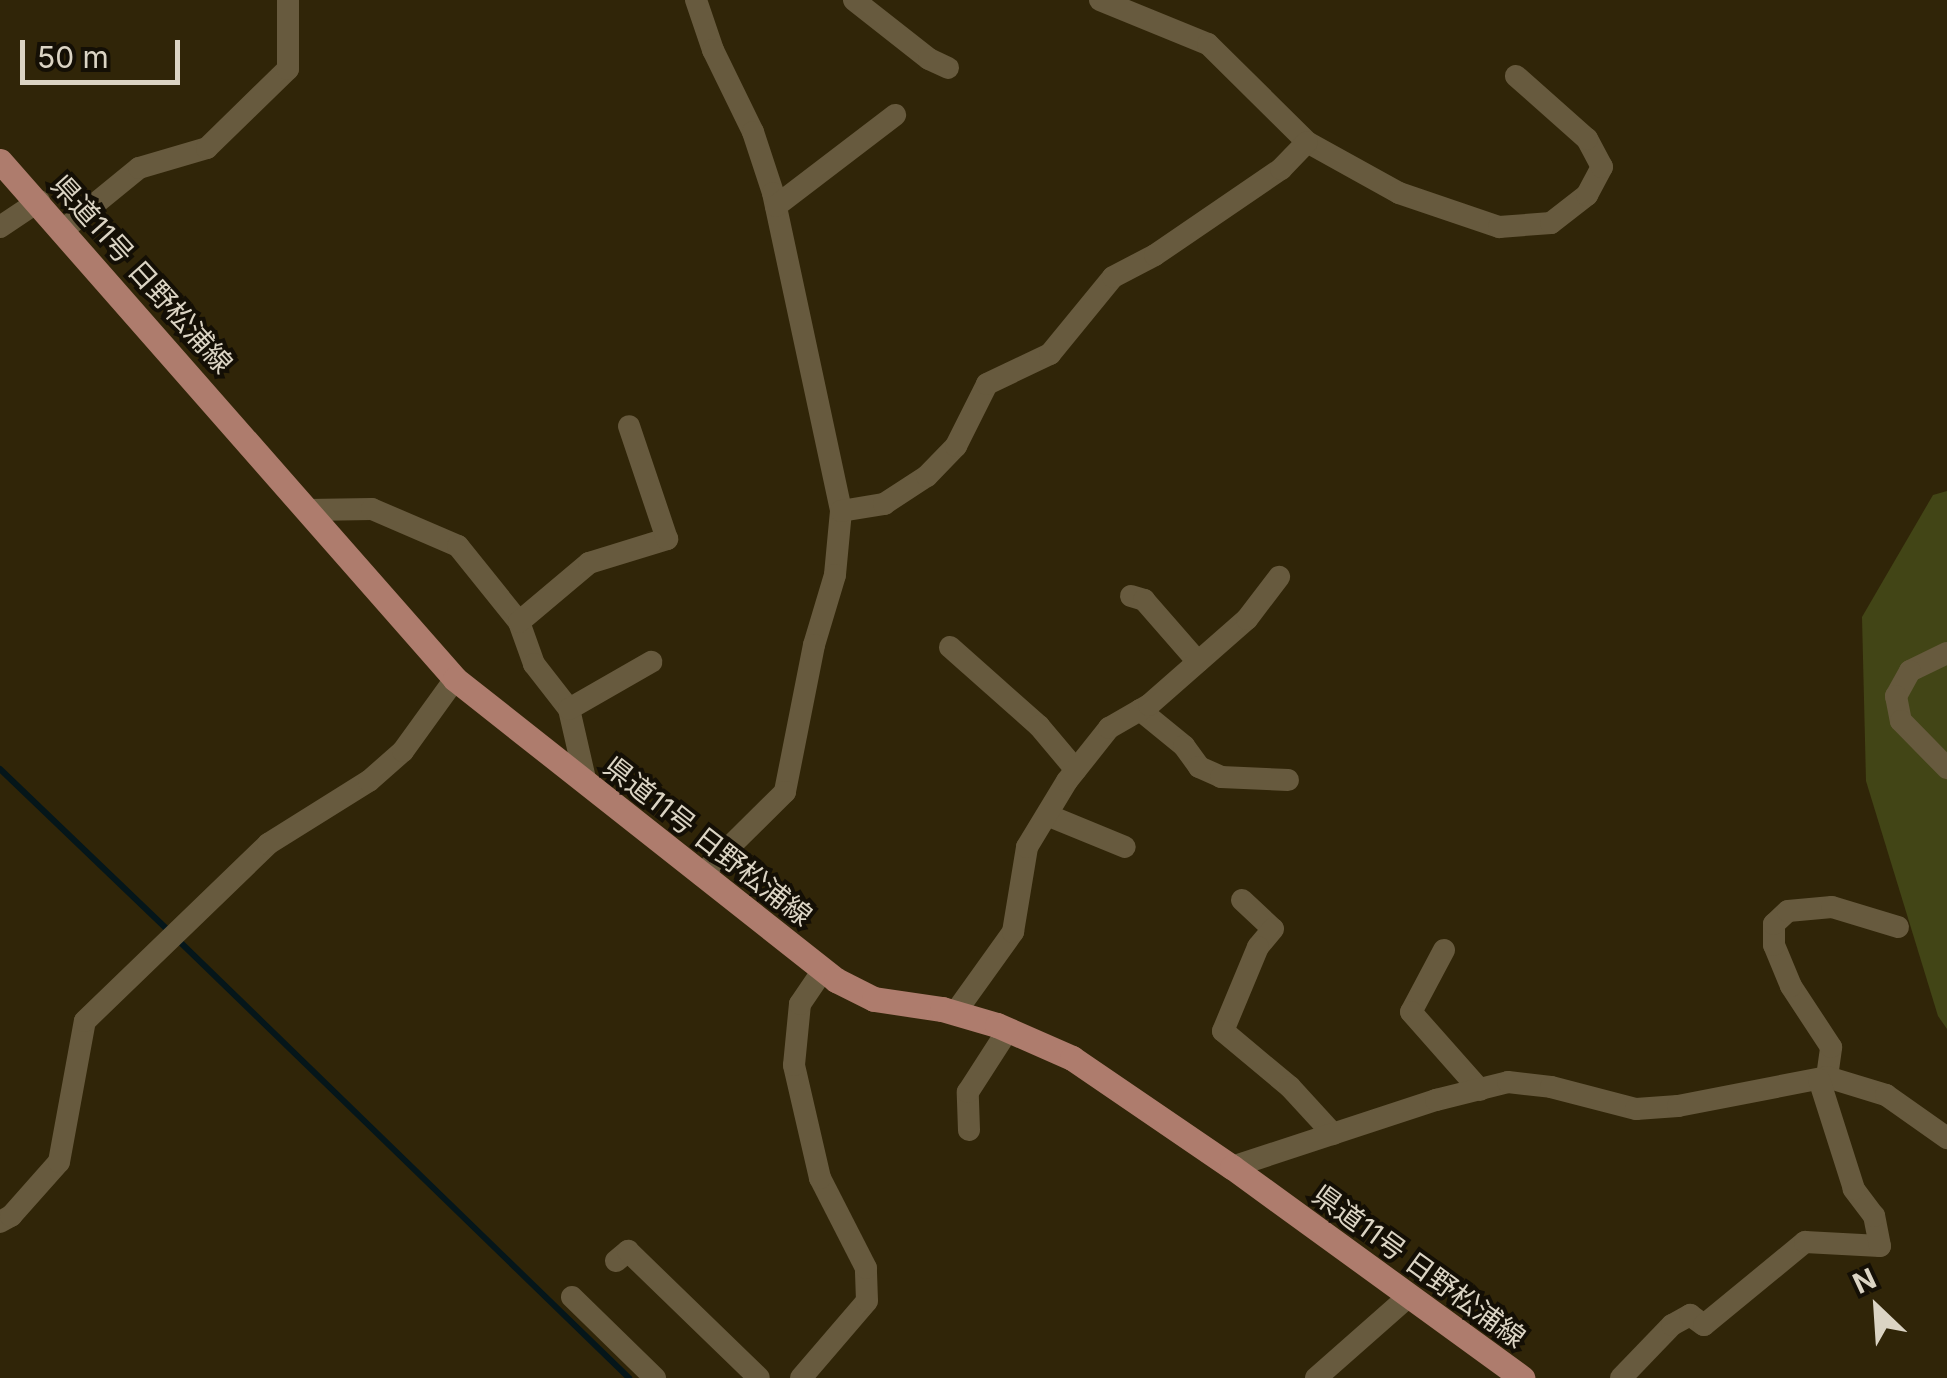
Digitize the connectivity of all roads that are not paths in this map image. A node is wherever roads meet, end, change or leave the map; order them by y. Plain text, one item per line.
1 (288, 0) edge
2 (696, 0) edge
3 (854, 0) edge
4 (1100, 0) edge
5 (948, 68) dead end
6 (1516, 76) dead end
7 (895, 115) dead end
8 (1307, 142) junction
9 (0, 162) edge
10 (39, 201) junction
11 (776, 206) junction
12 (0, 227) edge
13 (63, 230) junction
14 (630, 426) dead end
15 (308, 510) junction
16 (841, 511) junction
17 (1279, 577) dead end
18 (1131, 596) dead end
19 (519, 622) junction
20 (950, 647) dead end
21 (1947, 652) edge
22 (651, 662) dead end
23 (1198, 662) junction
24 (455, 680) junction
25 (569, 709) junction
26 (1140, 710) junction
27 (1947, 768) edge
28 (1076, 770) junction
29 (1288, 780) dead end
30 (586, 783) junction
31 (1047, 815) junction
32 (1125, 847) dead end
33 (702, 876) junction
34 (1242, 900) dead end
35 (1898, 927) dead end
36 (1444, 950) dead end
37 (822, 970) junction
38 (955, 1012) junction
39 (1008, 1030) junction
40 (1823, 1078) junction
41 (1480, 1090) junction
42 (969, 1130) dead end
43 (1333, 1134) junction
44 (1947, 1138) edge
45 (1232, 1167) junction
46 (0, 1222) edge
47 (616, 1262) dead end
48 (1409, 1296) junction
49 (572, 1298) dead end
50 (1328, 1375) edge
51 (655, 1378) edge
52 (759, 1378) edge
53 (800, 1378) edge
54 (1522, 1378) edge
55 (1621, 1378) edge

1 - 13 street
2 - 11 street
3 - 5 street
4 - 8 street
6 - 8 street
7 - 11 street
8 - 16 street
9 - 10 main road, 県道11号 日野松浦線
10 - 12 street
10 - 13 main road, 県道11号 日野松浦線
11 - 16 street
13 - 15 main road, 県道11号 日野松浦線
14 - 19 street
15 - 19 street
15 - 24 main road, 県道11号 日野松浦線
16 - 33 street
17 - 23 street
18 - 23 street
19 - 25 street
20 - 28 street
21 - 27 street
22 - 25 street
23 - 26 street
24 - 30 main road, 県道11号 日野松浦線
24 - 46 street
25 - 30 street
26 - 28 street
26 - 29 street
28 - 31 street
30 - 33 main road, 県道11号 日野松浦線
31 - 32 street
31 - 38 street
33 - 37 main road, 県道11号 日野松浦線
34 - 43 street
35 - 40 street
36 - 41 street
37 - 38 main road, 県道11号 日野松浦線
37 - 53 street
38 - 39 main road, 県道11号 日野松浦線
39 - 42 street
39 - 45 main road, 県道11号 日野松浦線
40 - 41 street
40 - 44 street
40 - 55 street
41 - 43 street
43 - 45 street
45 - 48 main road, 県道11号 日野松浦線
47 - 52 street
48 - 50 street
48 - 54 main road, 県道11号 日野松浦線
49 - 51 street

